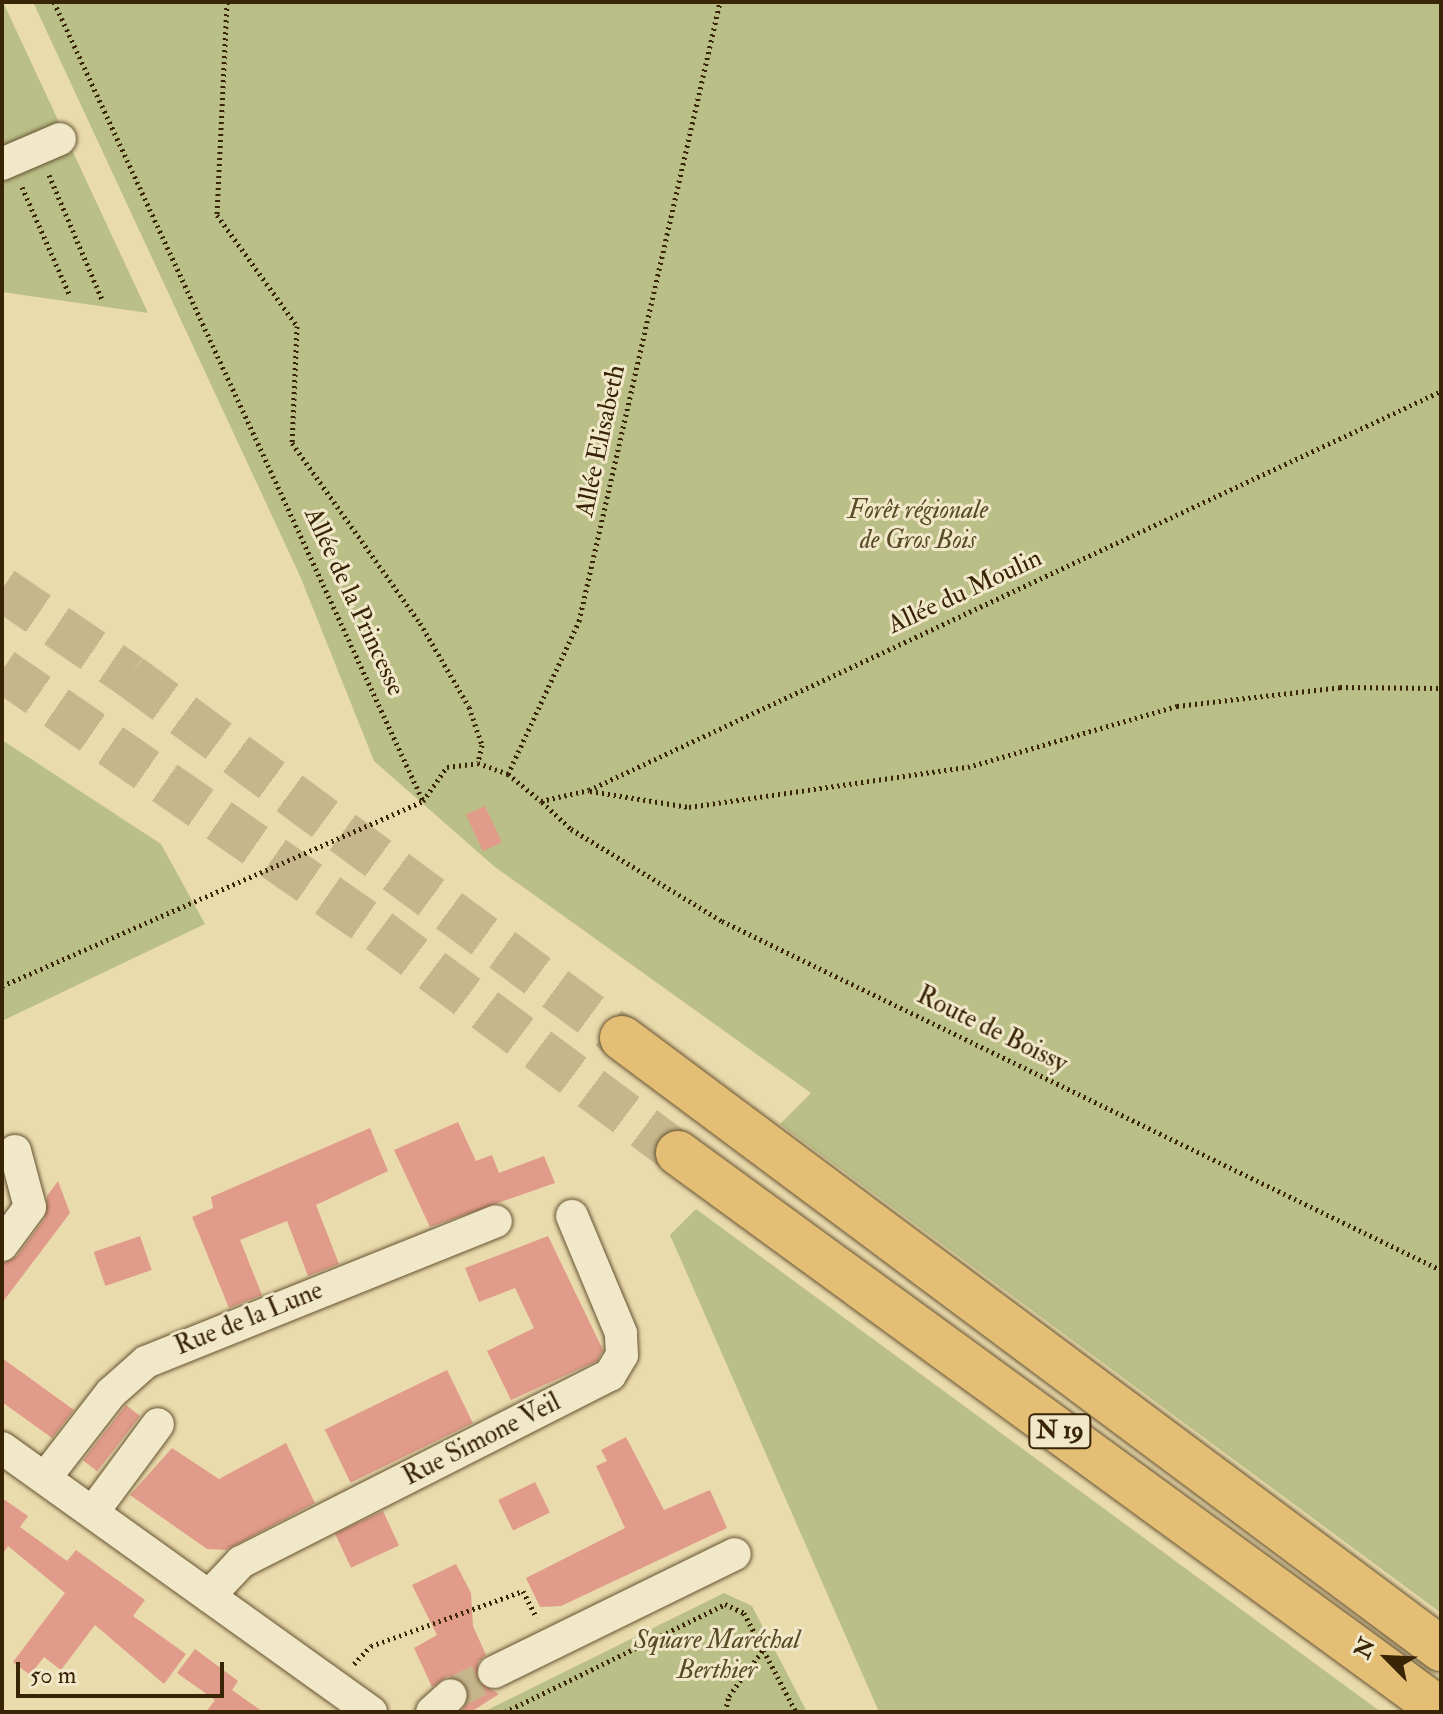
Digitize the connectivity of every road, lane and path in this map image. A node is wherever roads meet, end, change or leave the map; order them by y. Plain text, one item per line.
1 (54, 2) edge
2 (227, 2) edge
3 (720, 2) edge
4 (28, 153) edge
5 (70, 296) dead end
6 (102, 299) dead end
7 (1441, 391) edge
8 (1441, 688) edge
9 (478, 763) junction
10 (508, 774) junction
11 (589, 790) junction
12 (423, 801) junction
13 (541, 801) junction
14 (2, 986) edge
15 (622, 1038) tunnel mouth
16 (15, 1151) dead end
17 (678, 1153) tunnel mouth
18 (572, 1216) dead end
19 (496, 1221) dead end
20 (2, 1245) edge
21 (1441, 1270) edge
22 (158, 1424) dead end
23 (2, 1448) edge
24 (45, 1478) junction
25 (93, 1512) junction
26 (735, 1554) dead end
27 (209, 1596) junction
28 (549, 1641) junction
29 (1441, 1649) edge
30 (763, 1650) junction
31 (494, 1672) tunnel mouth
32 (335, 1687) junction
33 (1441, 1710) edge
34 (371, 1712) edge
35 (505, 1712) edge
36 (725, 1712) edge
37 (796, 1712) edge

1 - 12 path, Allée de la Princesse
2 - 9 path
3 - 10 path, Allée Elisabeth
4 - 5 path
4 - 6 path
7 - 11 path, Allée du Moulin
8 - 11 path
9 - 10 path
9 - 12 path
10 - 13 path
11 - 13 path, Allée du Moulin
12 - 14 path
13 - 21 path, Route de Boissy
15 - 29 highway, N 19
16 - 20 street
17 - 33 highway, N 19
18 - 27 street, Rue Simone Veil
19 - 24 street, Rue de la Lune
22 - 25 street
23 - 24 street
24 - 25 street
25 - 27 street
26 - 28 street
27 - 32 street
28 - 31 street
28 - 32 path
30 - 35 path
30 - 36 path
30 - 37 path
32 - 34 street

